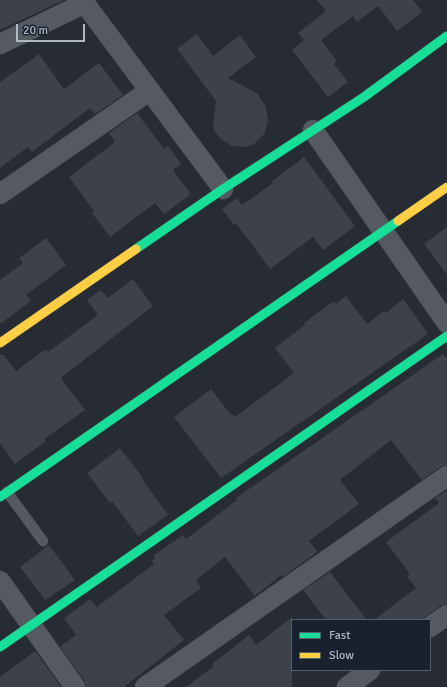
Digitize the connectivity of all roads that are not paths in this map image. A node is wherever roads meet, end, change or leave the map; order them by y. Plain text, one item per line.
1 (87, 3) edge
2 (447, 36) edge
3 (0, 44) edge
4 (149, 91) junction
5 (313, 130) junction
6 (447, 187) edge
7 (223, 190) junction
8 (0, 194) edge
9 (382, 232) junction
10 (447, 323) edge
11 (447, 336) edge
12 (0, 343) edge
13 (447, 476) edge
14 (4, 495) edge
15 (43, 541) dead end
16 (0, 581) edge
17 (447, 615) edge
18 (31, 625) junction
19 (431, 626) edge
20 (0, 647) edge
21 (369, 671) edge
22 (75, 687) edge
23 (145, 687) edge
24 (347, 687) edge

1 - 3 street
1 - 4 street
2 - 5 street
4 - 7 street
4 - 8 street
5 - 7 street
5 - 9 street
6 - 9 street
7 - 12 street
9 - 10 street
9 - 14 street
11 - 18 street
13 - 23 street
14 - 15 lane
16 - 18 street
17 - 19 street
18 - 20 street
18 - 22 street
21 - 24 street

